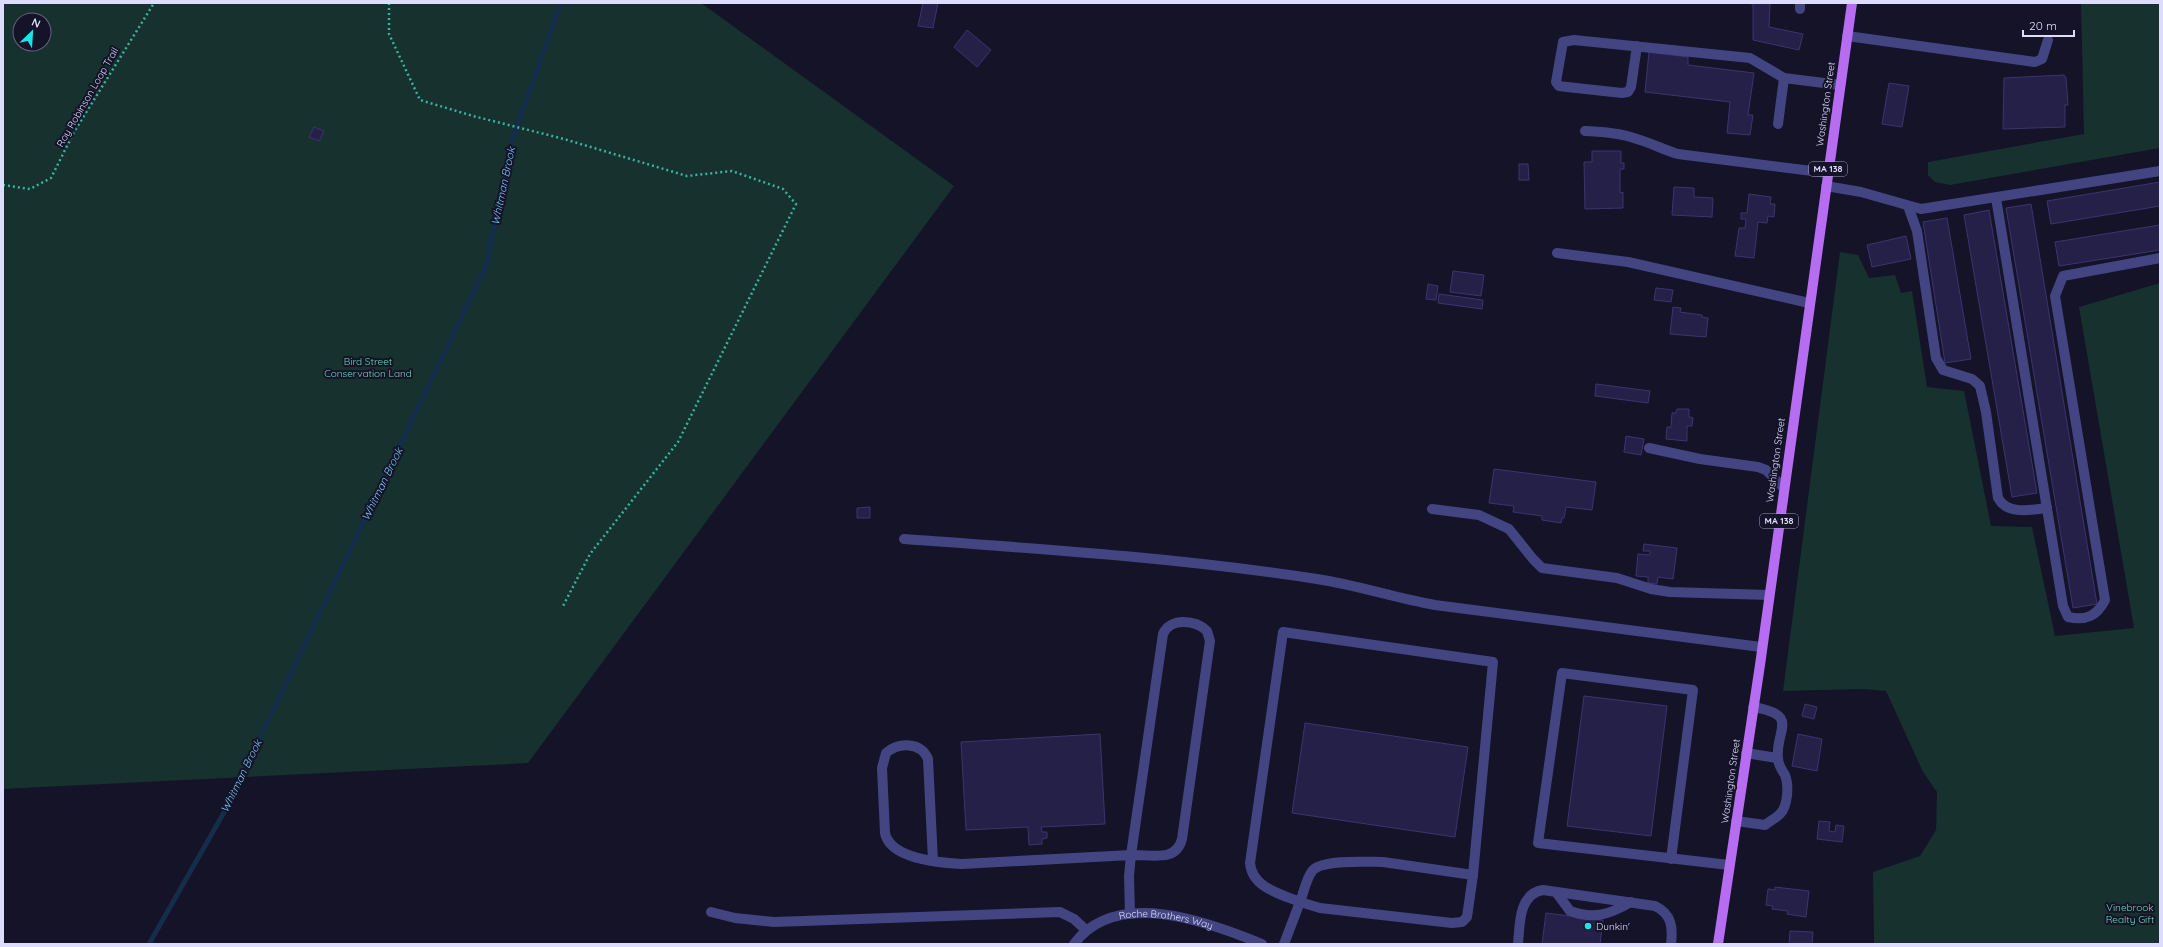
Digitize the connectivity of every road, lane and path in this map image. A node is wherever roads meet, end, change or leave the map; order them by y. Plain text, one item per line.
1 (154, 3) edge
2 (389, 3) edge
3 (1852, 3) edge
4 (1847, 36) junction
5 (2048, 40) dead end
6 (1637, 46) junction
7 (1784, 78) junction
8 (1840, 85) junction
9 (1778, 124) dead end
10 (1585, 131) dead end
11 (2160, 171) edge
12 (1828, 173) junction
13 (3, 184) edge
14 (1826, 186) junction
15 (1996, 198) junction
16 (1908, 206) junction
17 (1557, 253) dead end
18 (2160, 258) edge
19 (1810, 303) junction
20 (1649, 448) dead end
21 (1784, 488) junction
22 (2047, 508) junction
23 (1432, 509) dead end
24 (904, 539) dead end
25 (1769, 595) junction
26 (562, 608) dead end
27 (1761, 647) junction
28 (1753, 707) junction
29 (1746, 753) junction
30 (1777, 758) junction
31 (1736, 821) junction
32 (1131, 855) junction
33 (1671, 859) junction
34 (933, 861) junction
35 (1729, 866) junction
36 (1473, 875) junction
37 (1556, 892) junction
38 (1300, 902) junction
39 (1631, 902) junction
40 (711, 912) dead end
41 (1130, 914) junction
42 (1086, 930) junction
43 (1075, 943) edge
44 (1262, 944) edge
45 (1284, 944) edge
46 (1518, 944) edge
47 (1671, 944) edge
48 (1718, 944) edge

1 - 13 path, Roy Robinson Loop Trail
2 - 26 path
3 - 4 main road, Washington Street / MA 138
4 - 5 street
4 - 8 main road, Washington Street / MA 138
6 - 6 street
6 - 7 street
7 - 8 street
7 - 9 street
8 - 12 main road, Washington Street / MA 138
10 - 12 street
11 - 15 street
12 - 14 main road, Washington Street / MA 138
14 - 16 street
14 - 19 main road, Washington Street / MA 138
15 - 16 street
15 - 22 street
16 - 22 street
17 - 19 street
18 - 22 street
19 - 21 main road, Washington Street / MA 138
20 - 21 street
21 - 25 main road, Washington Street / MA 138
23 - 25 street
24 - 27 street
25 - 27 main road, Washington Street / MA 138
27 - 28 main road, Washington Street / MA 138
28 - 29 main road, Washington Street / MA 138
28 - 30 street
29 - 30 street
29 - 31 main road, Washington Street / MA 138
30 - 31 street
31 - 35 main road, Washington Street / MA 138
32 - 32 street
32 - 34 street
32 - 41 street
33 - 33 street
33 - 35 street
34 - 34 street
35 - 48 main road, Washington Street / MA 138
36 - 38 street
36 - 38 street
36 - 38 street
37 - 39 street
37 - 39 street
37 - 46 street
38 - 45 street
39 - 47 street
40 - 42 street
41 - 42 street, Roche Brothers Way
41 - 44 street, Roche Brothers Way
42 - 43 street, Roche Brothers Way

